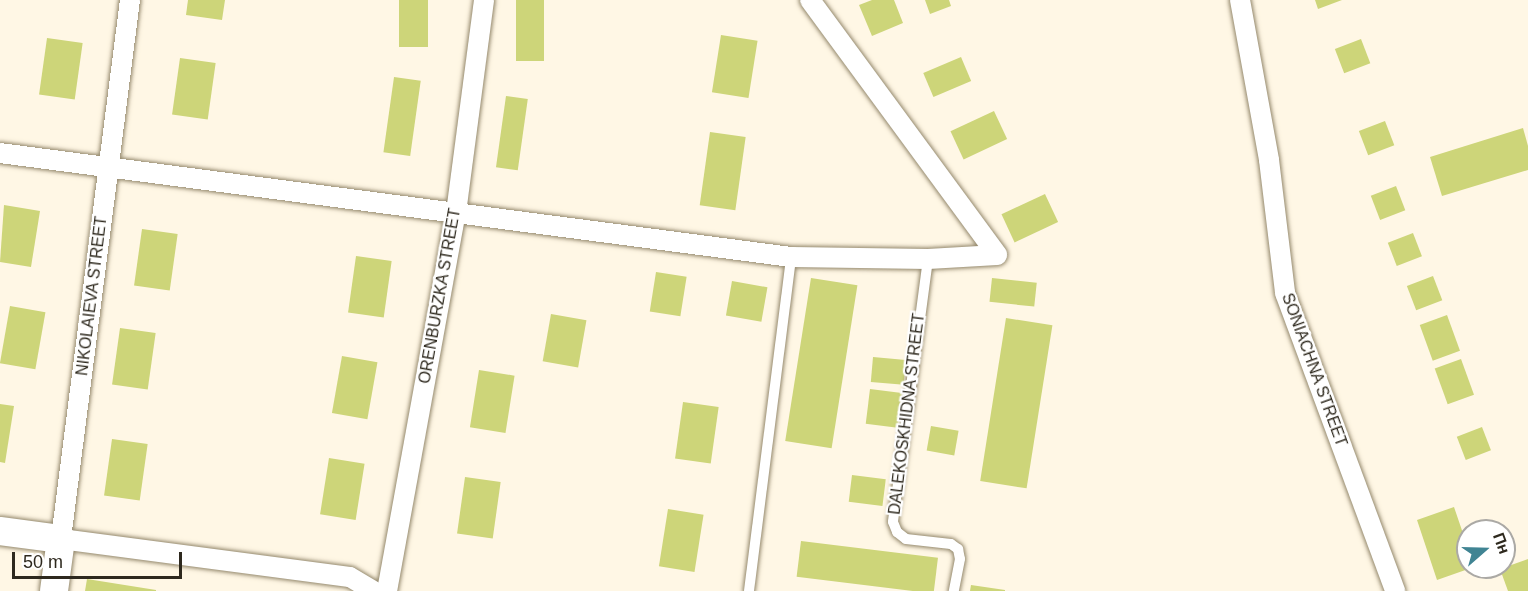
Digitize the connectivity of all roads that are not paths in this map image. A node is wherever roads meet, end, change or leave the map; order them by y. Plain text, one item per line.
1 (130, 0) edge
2 (484, 0) edge
3 (810, 0) edge
4 (1240, 0) edge
5 (0, 153) edge
6 (108, 168) junction
7 (456, 213) junction
8 (791, 257) junction
9 (928, 259) junction
10 (0, 531) edge
11 (61, 539) junction
12 (54, 591) edge
13 (373, 591) edge
14 (387, 591) edge
15 (749, 591) edge
16 (954, 591) edge
17 (1395, 591) edge

1 - 6 street, NIKOLAIEVA STREET
2 - 7 street, ORENBURZKA STREET
3 - 9 street
4 - 17 street, SONIACHNA STREET
5 - 6 street
6 - 7 street
6 - 11 street, NIKOLAIEVA STREET
7 - 8 street
7 - 14 street, ORENBURZKA STREET
8 - 9 street
8 - 15 lane
9 - 16 lane, DALEKOSKHIDNA STREET
10 - 11 street
11 - 12 street, NIKOLAIEVA STREET
11 - 13 street

